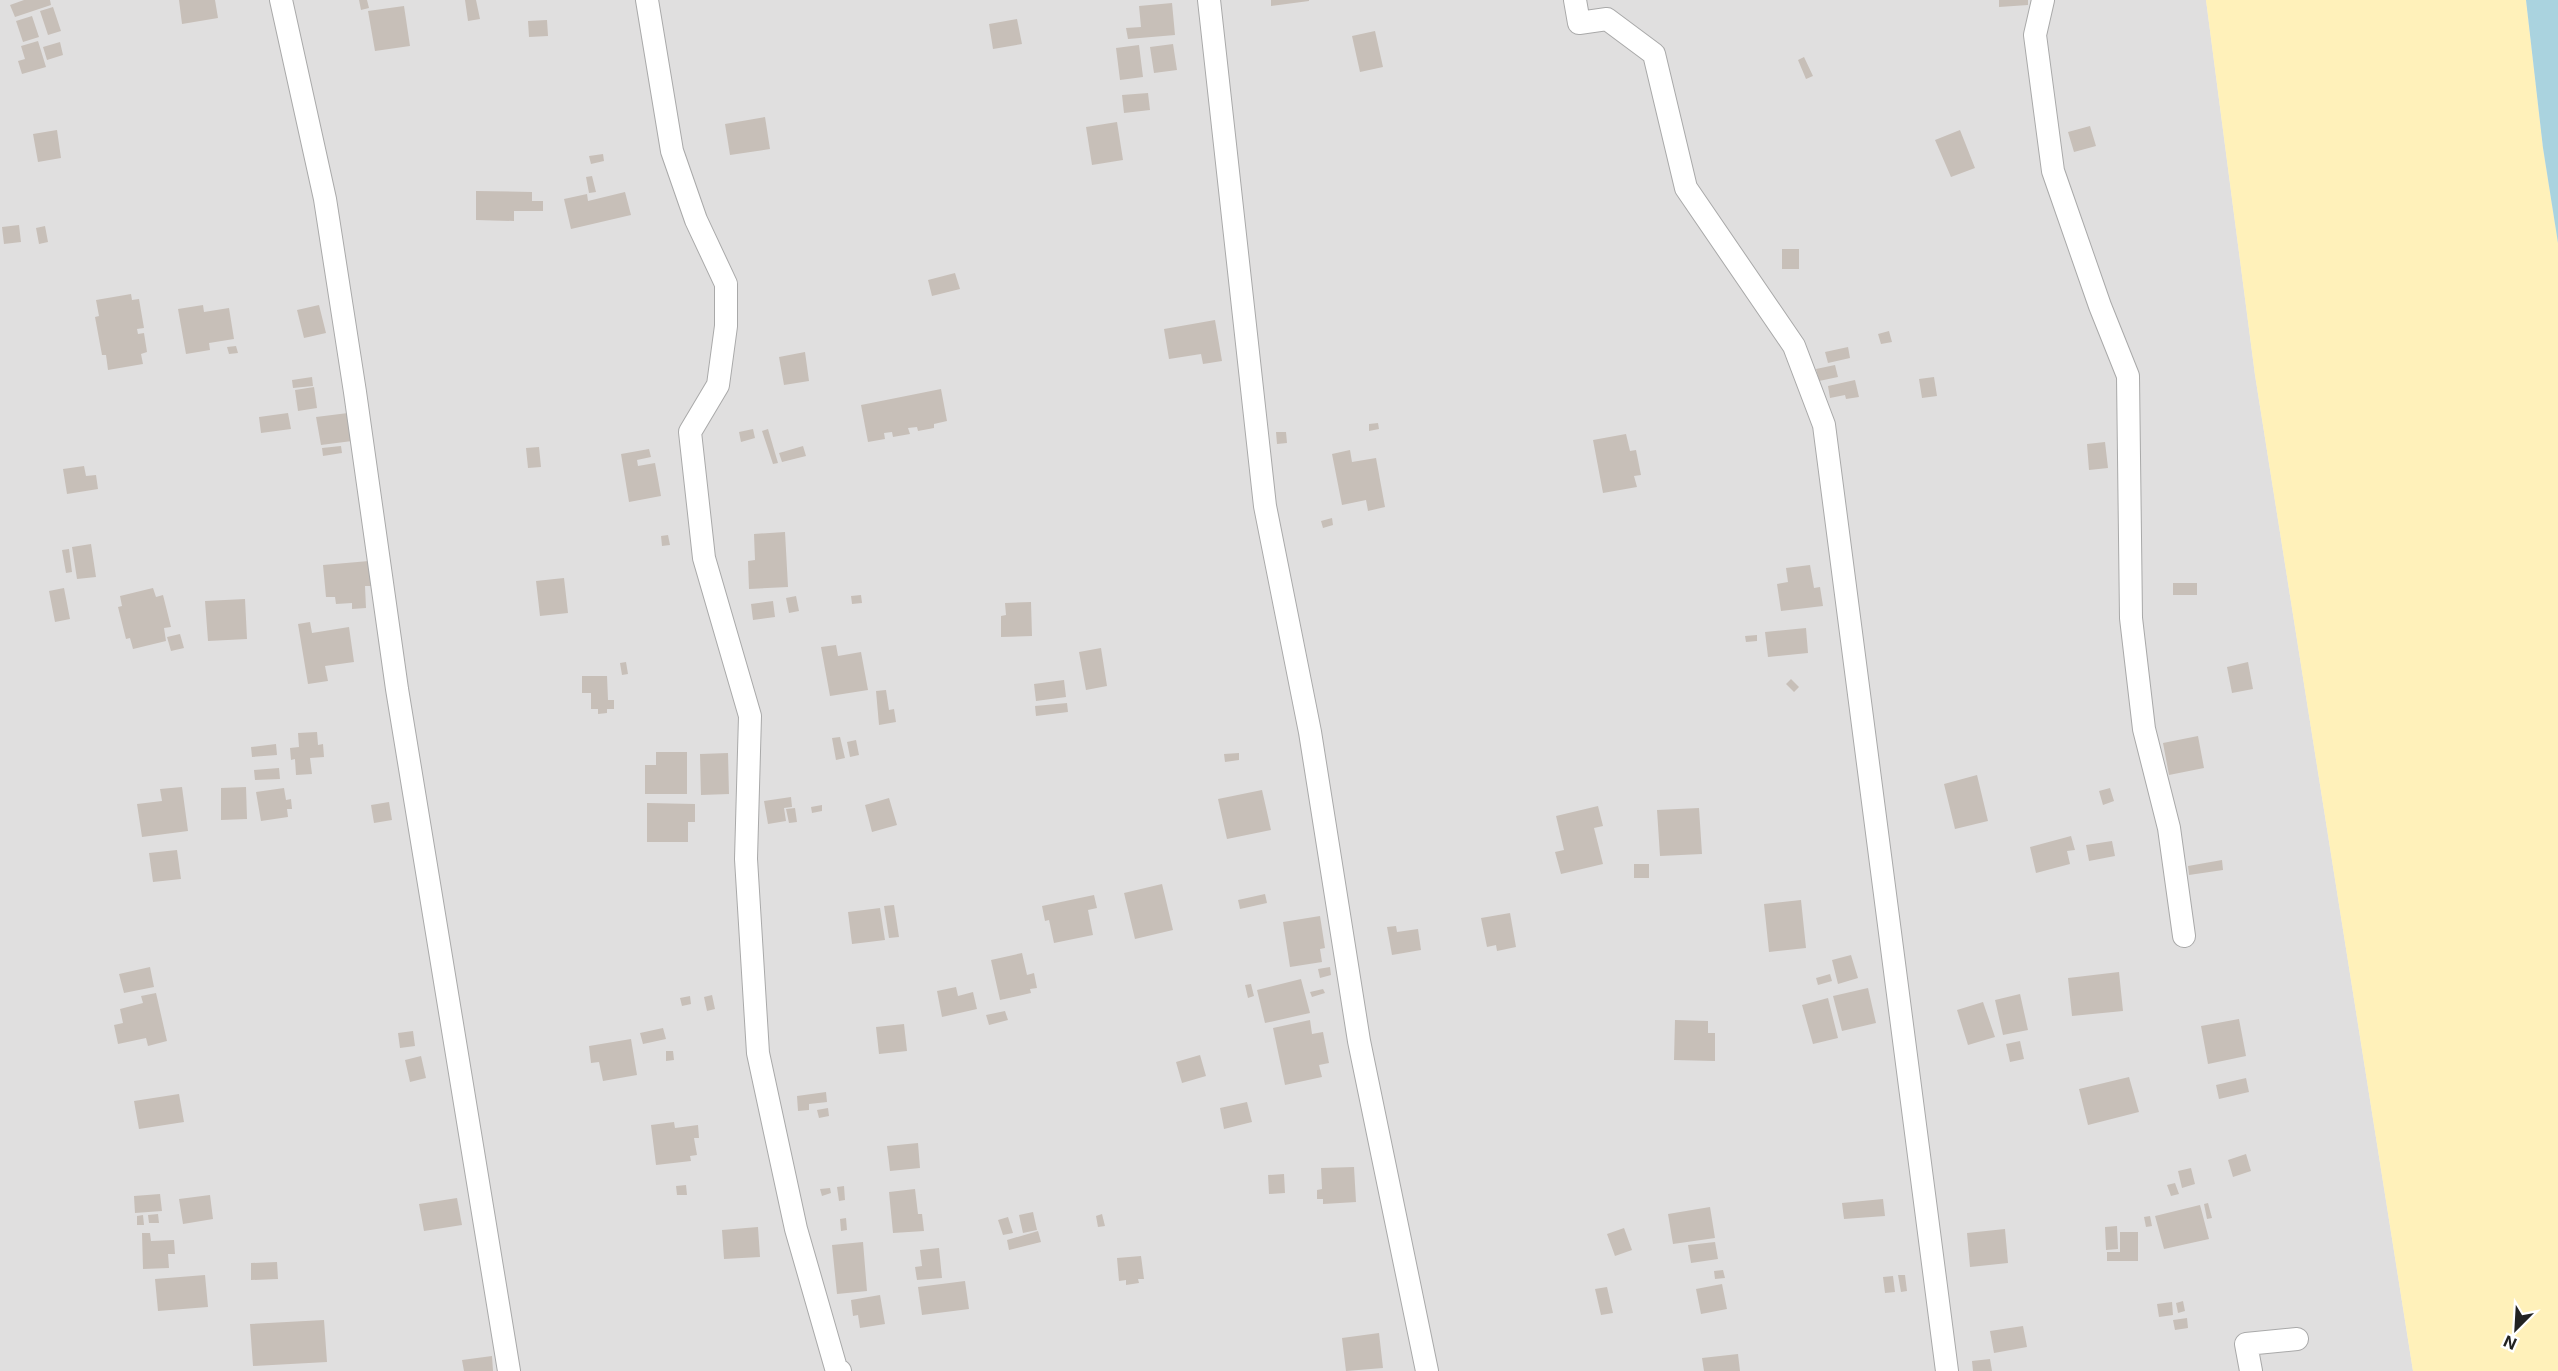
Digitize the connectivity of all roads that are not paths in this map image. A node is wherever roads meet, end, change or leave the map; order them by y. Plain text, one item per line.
1 (281, 0) edge
2 (647, 0) edge
3 (1209, 0) edge
4 (1575, 0) edge
5 (2043, 0) edge
6 (2184, 936) dead end
7 (2297, 1339) dead end
8 (509, 1371) edge
9 (840, 1371) edge
10 (1427, 1371) edge
11 (1947, 1371) edge
12 (2251, 1371) edge

1 - 8 street
2 - 9 street
3 - 10 street
4 - 11 street
5 - 6 street
7 - 12 street

